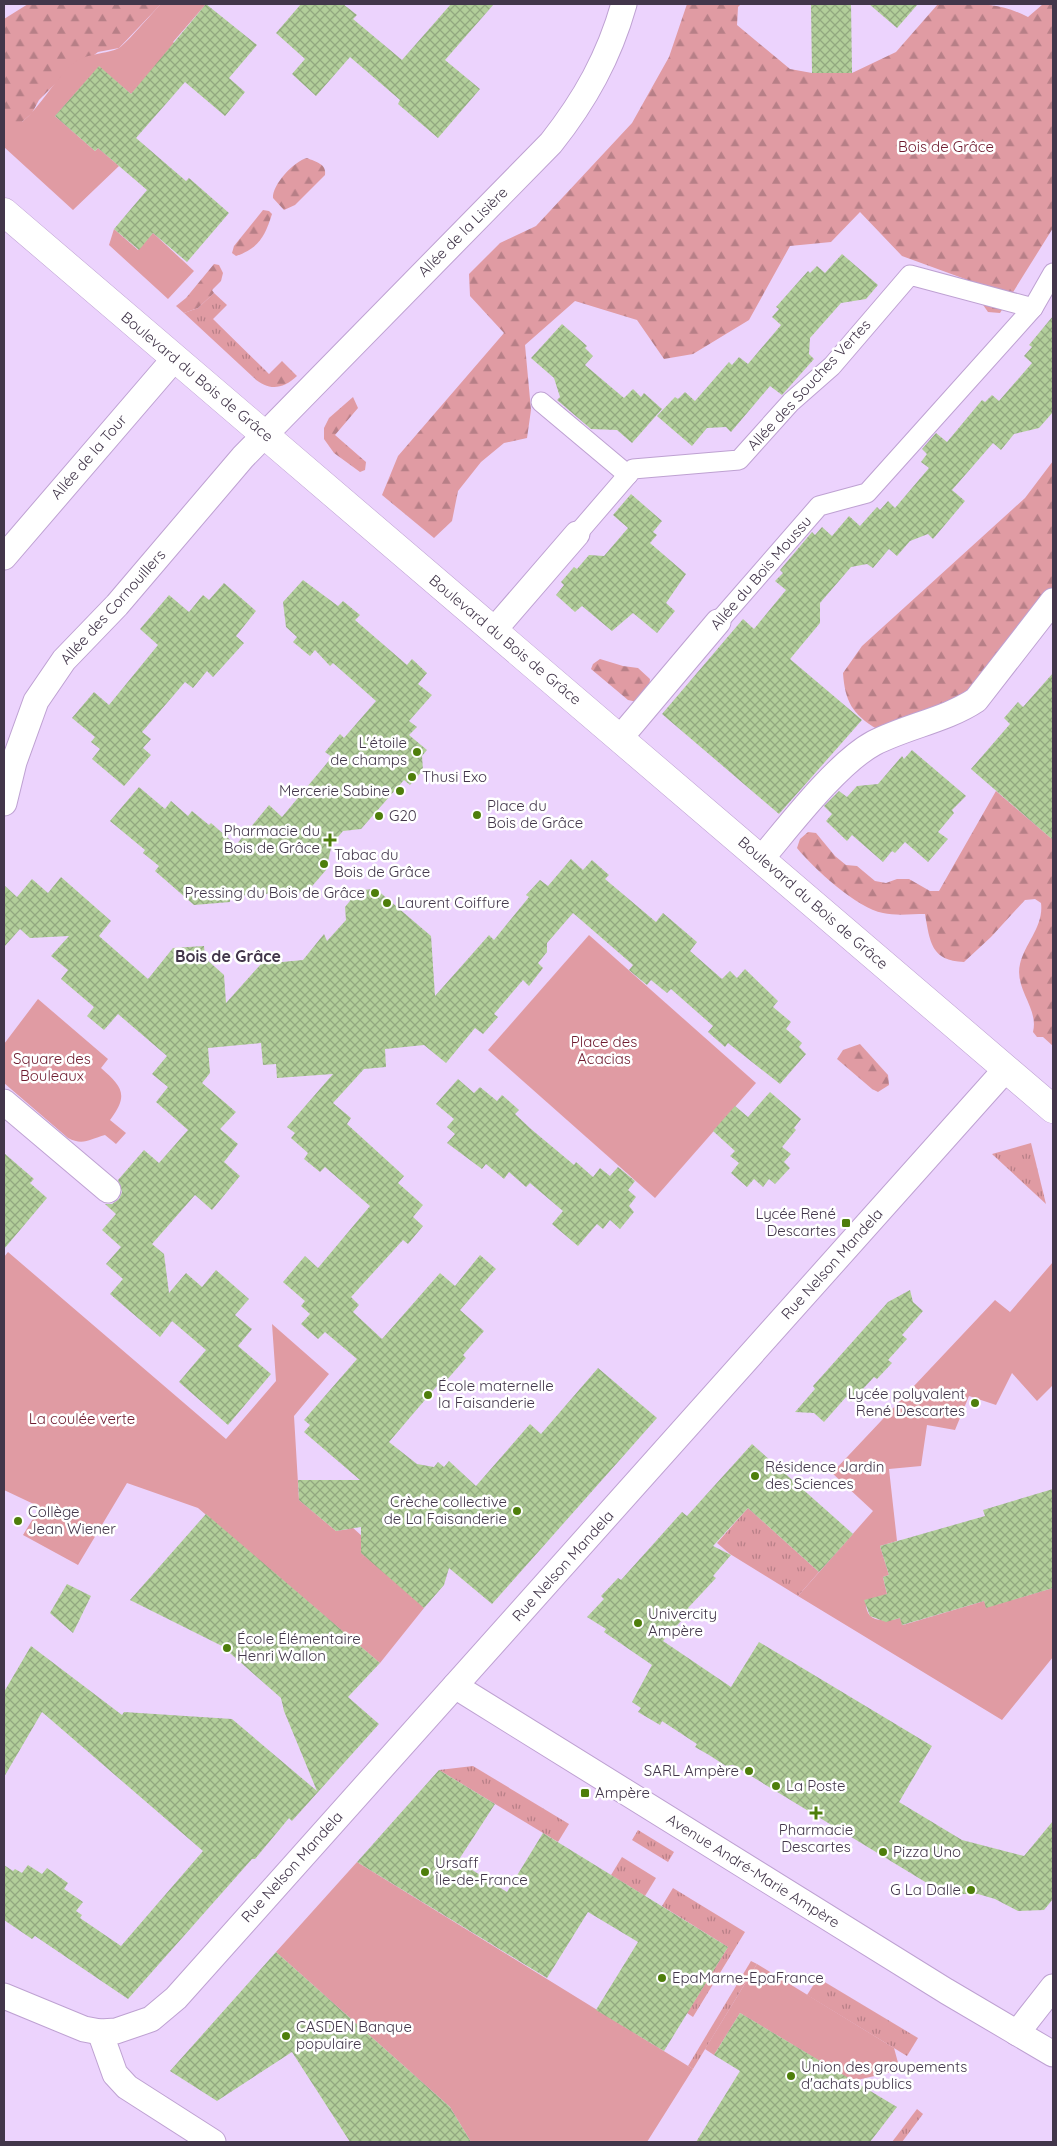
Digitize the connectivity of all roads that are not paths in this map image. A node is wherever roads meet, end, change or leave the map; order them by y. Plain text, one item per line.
1 (624, 4) edge
2 (4, 212) edge
3 (1053, 273) edge
4 (1034, 308) junction
5 (175, 358) junction
6 (541, 402) dead end
7 (265, 434) junction
8 (628, 475) junction
9 (577, 534) joint
10 (4, 557) edge
11 (1053, 601) edge
12 (718, 622) joint
13 (494, 630) junction
14 (620, 738) junction
15 (4, 803) edge
16 (762, 858) junction
17 (1006, 1069) junction
18 (4, 1102) edge
19 (1053, 1109) edge
20 (108, 1190) dead end
21 (455, 1686) junction
22 (1053, 1987) edge
23 (4, 1996) edge
24 (100, 2032) junction
25 (1017, 2033) junction
26 (1053, 2054) edge
27 (213, 2142) edge

1 - 7 street, Allée de la Lisière
2 - 5 street, Boulevard du Bois de Grâce
3 - 4 street, Allée du Bois Moussu
4 - 8 street, Allée des Souches Vertes
4 - 12 street, Allée du Bois Moussu
5 - 7 street, Boulevard du Bois de Grâce
5 - 10 street, Allée de la Tour
6 - 8 street
7 - 13 street, Boulevard du Bois de Grâce
7 - 15 street, Allée des Cornouillers
8 - 9 street, Allée des Souches Vertes
9 - 13 street, Allée des Souches Vertes
11 - 16 street
12 - 14 street, Allée du Bois Moussu
13 - 14 street, Boulevard du Bois de Grâce
14 - 16 street, Boulevard du Bois de Grâce
16 - 17 street, Boulevard du Bois de Grâce
17 - 19 street, Boulevard du Bois de Grâce
17 - 21 street, Rue Nelson Mandela
18 - 20 street
21 - 24 street, Rue Nelson Mandela
21 - 25 street, Avenue André-Marie Ampère
22 - 25 street
23 - 24 street
24 - 27 street
25 - 26 street, Avenue André-Marie Ampère

